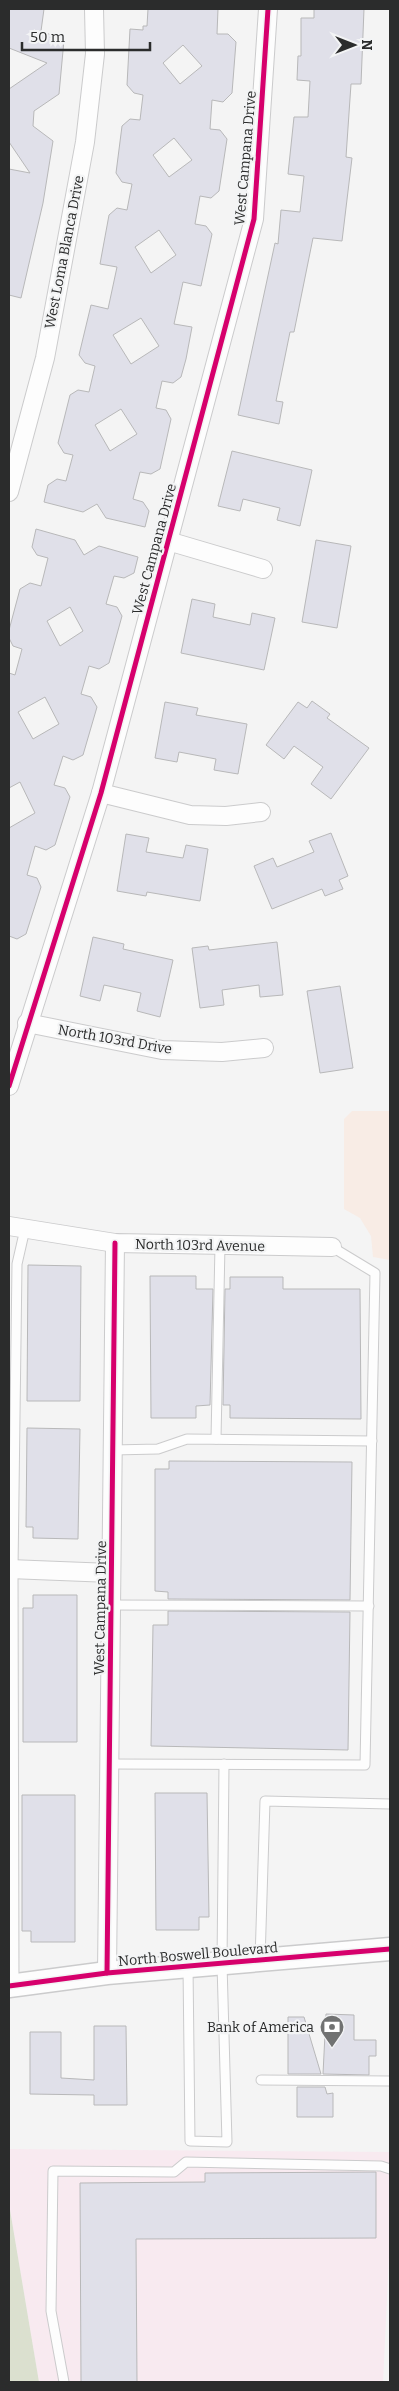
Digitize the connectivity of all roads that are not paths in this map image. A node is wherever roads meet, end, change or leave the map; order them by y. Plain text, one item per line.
1 (94, 9) edge
2 (268, 9) edge
3 (9, 492) edge
4 (168, 541) junction
5 (263, 569) dead end
6 (101, 794) junction
7 (261, 812) dead end
8 (27, 1024) junction
9 (264, 1048) dead end
10 (9, 1086) edge
11 (17, 1228) edge
12 (115, 1244) junction
13 (220, 1245) junction
14 (332, 1247) joint
15 (216, 1439) junction
16 (372, 1441) junction
17 (113, 1450) junction
18 (12, 1454) edge
19 (11, 1569) edge
20 (111, 1573) junction
21 (111, 1605) junction
22 (369, 1606) junction
23 (110, 1764) junction
24 (224, 1764) junction
25 (390, 1804) edge
26 (390, 1949) edge
27 (260, 1960) junction
28 (222, 1964) junction
29 (188, 1966) junction
30 (107, 1974) junction
31 (11, 1986) edge
32 (261, 2080) dead end
33 (390, 2081) edge
34 (390, 2169) edge
35 (64, 2382) edge

1 - 3 street, West Loma Blanca Drive
2 - 4 street, West Campana Drive
4 - 5 street
4 - 6 street, West Campana Drive
6 - 7 street
6 - 8 street, West Campana Drive
8 - 9 street, North 103rd Drive
8 - 10 street, West Campana Drive
11 - 12 street, North 103rd Avenue
11 - 18 lane
12 - 13 street, North 103rd Avenue
12 - 17 street, West Campana Drive
13 - 14 street, North 103rd Avenue
13 - 15 lane
14 - 16 lane
15 - 16 lane
15 - 17 lane
16 - 22 lane
17 - 20 street, West Campana Drive
18 - 19 lane
19 - 20 street
19 - 31 lane
20 - 21 street, West Campana Drive
21 - 22 lane
21 - 23 street, West Campana Drive
22 - 24 lane
23 - 24 lane
23 - 30 street, West Campana Drive
24 - 28 lane
25 - 27 lane
26 - 27 street, North Boswell Boulevard
27 - 28 street, North Boswell Boulevard
28 - 29 street, North Boswell Boulevard
28 - 29 lane
29 - 30 street, North Boswell Boulevard
30 - 31 street, North Boswell Boulevard
32 - 33 lane
34 - 35 lane

